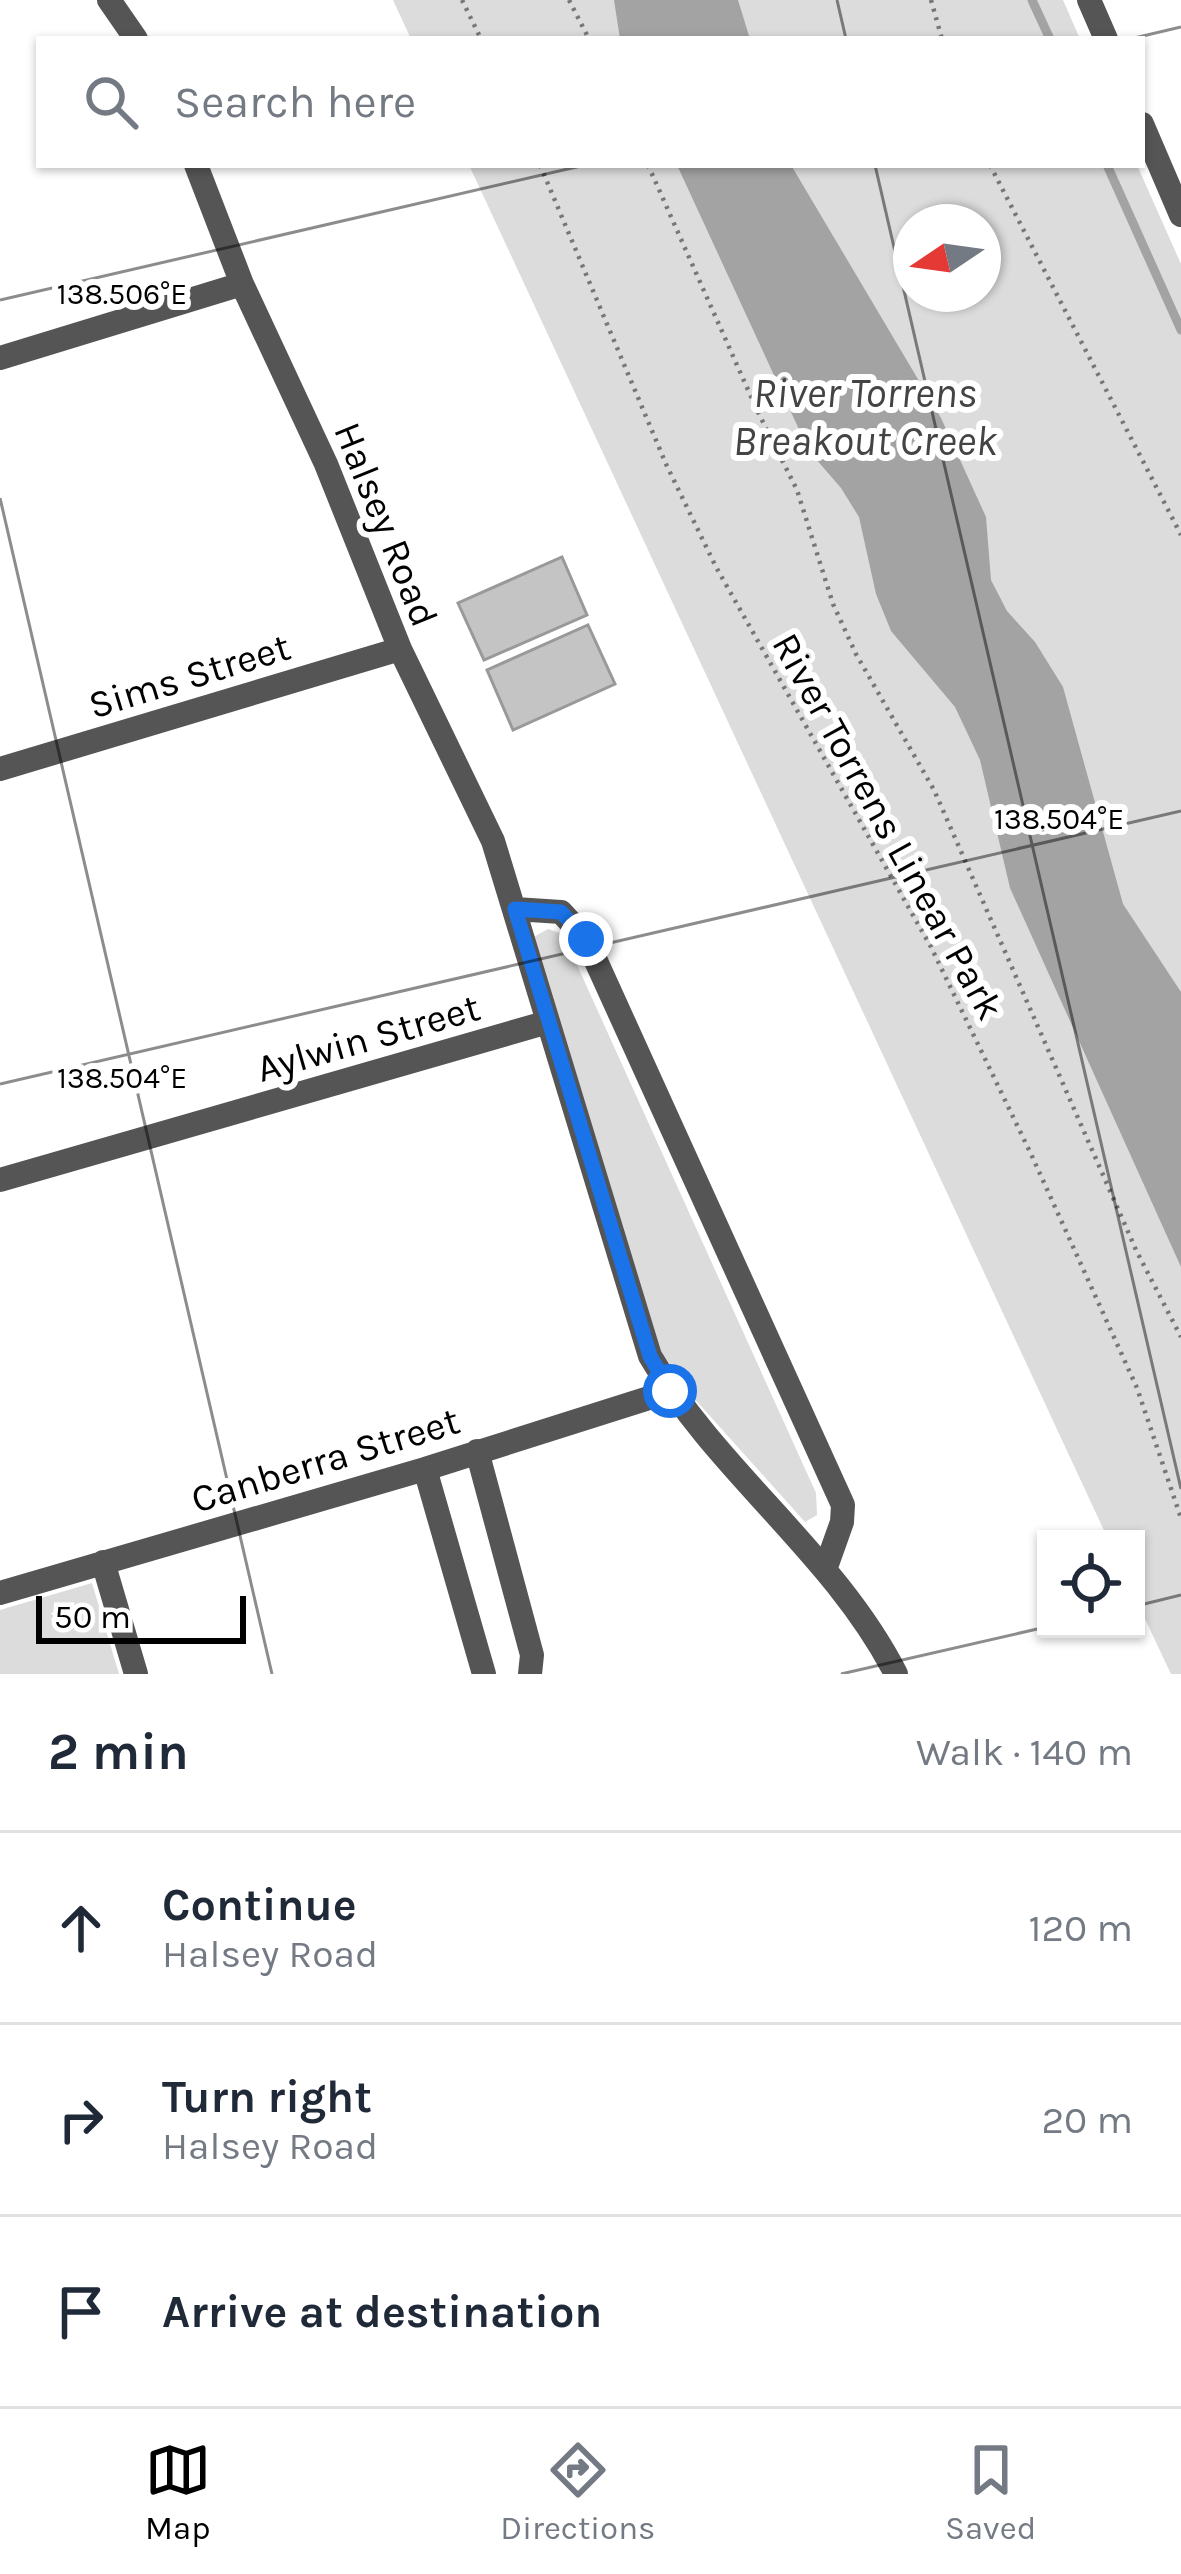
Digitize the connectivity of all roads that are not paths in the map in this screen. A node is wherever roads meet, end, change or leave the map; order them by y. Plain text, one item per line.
1 (109, 0) edge
2 (1089, 0) edge
3 (134, 36) edge
4 (1105, 36) edge
5 (1145, 131) edge
6 (197, 168) edge
7 (1181, 215) edge
8 (242, 284) junction
9 (0, 358) edge
10 (400, 649) junction
11 (0, 769) edge
12 (515, 909) junction
13 (548, 1022) junction
14 (0, 1180) edge
15 (670, 1391) junction
16 (477, 1450) junction
17 (425, 1469) junction
18 (103, 1562) junction
19 (826, 1567) junction
20 (0, 1593) edge
21 (136, 1674) edge
22 (484, 1674) edge
23 (530, 1674) edge
24 (896, 1674) edge

1 - 3 street
2 - 4 street
5 - 7 street
6 - 8 street, Halsey Road
8 - 9 street
8 - 10 street, Halsey Road
10 - 11 street, Sims Street
10 - 12 street, Halsey Road
12 - 13 street, Halsey Road
12 - 19 street
13 - 14 street, Aylwin Street
13 - 15 street, Halsey Road
15 - 16 street, Canberra Street
15 - 19 street, Halsey Road
16 - 17 street, Canberra Street
16 - 23 street
17 - 18 street, Canberra Street
17 - 22 street
18 - 20 street, Canberra Street
18 - 21 street
19 - 24 street, Halsey Road

